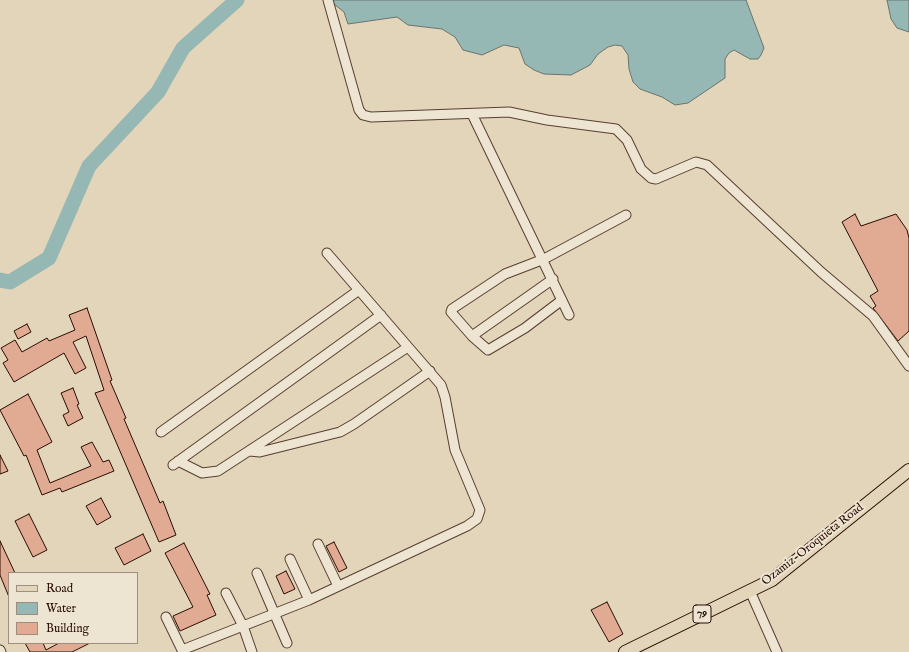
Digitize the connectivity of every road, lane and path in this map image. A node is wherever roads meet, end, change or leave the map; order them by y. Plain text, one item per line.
1 (328, 0) edge
2 (472, 114) junction
3 (626, 215) dead end
4 (327, 253) dead end
5 (544, 259) junction
6 (553, 279) junction
7 (359, 290) junction
8 (562, 300) junction
9 (381, 315) junction
10 (569, 315) dead end
11 (472, 336) junction
12 (408, 347) junction
13 (909, 366) edge
14 (430, 371) junction
15 (161, 432) dead end
16 (250, 451) junction
17 (909, 470) edge
18 (318, 544) dead end
19 (290, 559) dead end
20 (258, 573) dead end
21 (338, 586) junction
22 (750, 591) junction
23 (226, 593) dead end
24 (308, 600) junction
25 (274, 614) junction
26 (166, 617) dead end
27 (243, 626) junction
28 (287, 643) dead end
29 (183, 651) edge
30 (252, 652) edge
31 (625, 652) edge
32 (777, 652) edge

1 - 2 street
2 - 5 street
2 - 13 street
3 - 5 street
4 - 7 street
5 - 6 street
5 - 11 street
6 - 8 street
6 - 11 street
7 - 9 street
7 - 15 street
8 - 10 street
8 - 11 street
9 - 12 street
9 - 16 street
12 - 14 street
12 - 16 street
14 - 16 street
14 - 21 street
17 - 22 main road, Ozamiz-Oroquieta Road / 79
18 - 21 street
19 - 24 street
20 - 25 street
21 - 24 street
22 - 31 main road, Ozamiz-Oroquieta Road / 79
22 - 32 street
23 - 27 street
24 - 25 street
25 - 27 street
25 - 28 street
26 - 29 street
27 - 29 street
27 - 30 street

